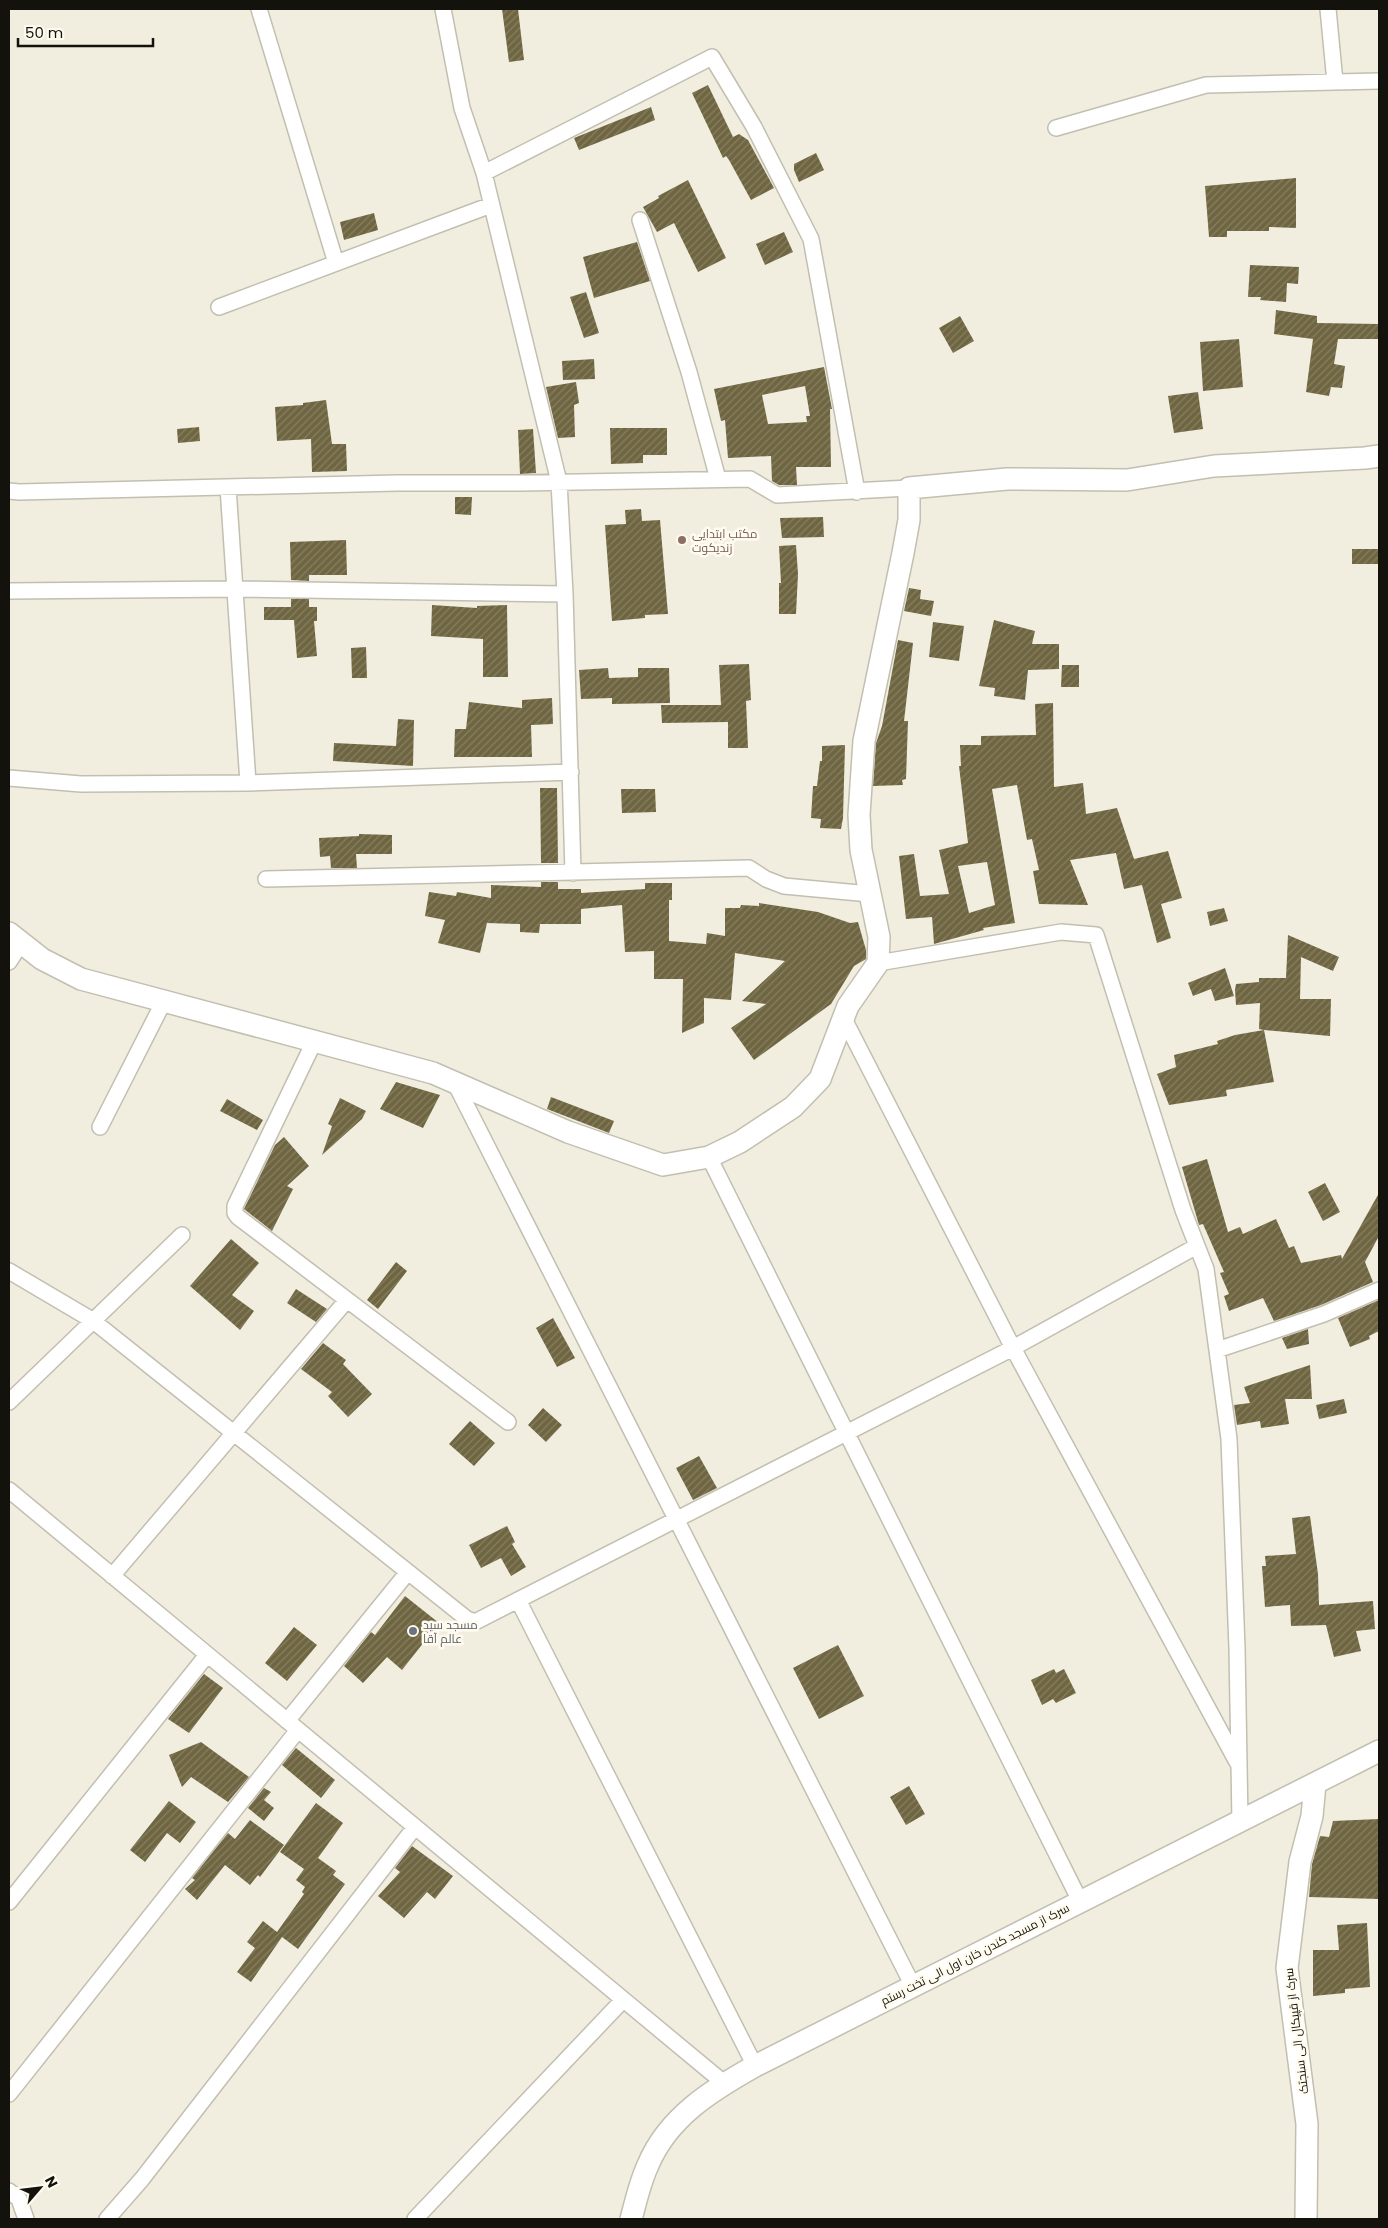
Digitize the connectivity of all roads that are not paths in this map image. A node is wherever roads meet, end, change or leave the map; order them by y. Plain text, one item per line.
1 (259, 9) edge
2 (443, 9) edge
3 (1328, 9) edge
4 (1379, 81) edge
5 (1335, 82) junction
6 (1056, 128) dead end
7 (484, 174) junction
8 (491, 205) junction
9 (640, 220) dead end
10 (336, 263) junction
11 (218, 307) dead end
12 (1379, 456) edge
13 (718, 479) junction
14 (559, 482) junction
15 (228, 487) junction
16 (909, 488) junction
17 (9, 491) edge
18 (857, 492) junction
19 (236, 589) junction
20 (9, 592) edge
21 (566, 594) junction
22 (571, 772) junction
23 (9, 778) edge
24 (248, 783) junction
25 (573, 873) junction
26 (266, 879) dead end
27 (870, 894) junction
28 (15, 938) edge
29 (9, 962) edge
30 (878, 963) junction
31 (164, 1001) junction
32 (843, 1017) junction
33 (314, 1042) junction
34 (455, 1082) junction
35 (100, 1126) dead end
36 (709, 1157) junction
37 (182, 1235) dead end
38 (1197, 1246) junction
39 (9, 1271) edge
40 (1379, 1290) edge
41 (347, 1300) junction
42 (92, 1320) junction
43 (1013, 1348) junction
44 (1217, 1350) junction
45 (9, 1402) edge
46 (508, 1422) dead end
47 (233, 1432) junction
48 (846, 1433) junction
49 (9, 1490) edge
50 (676, 1520) junction
51 (408, 1572) junction
52 (112, 1576) junction
53 (518, 1600) junction
54 (207, 1655) junction
55 (292, 1725) junction
56 (1379, 1751) edge
57 (1239, 1766) junction
58 (1315, 1784) junction
59 (1240, 1822) junction
60 (415, 1827) junction
61 (9, 1902) edge
62 (1080, 1902) junction
63 (913, 1986) junction
64 (623, 2000) junction
65 (755, 2066) junction
66 (724, 2083) junction
67 (9, 2094) edge
68 (9, 2191) edge
69 (26, 2219) edge
70 (106, 2219) edge
71 (415, 2219) edge
72 (630, 2219) edge
73 (1306, 2219) edge

1 - 10 street
2 - 7 street
3 - 5 street
4 - 5 street
5 - 6 street
7 - 8 street
7 - 18 street
8 - 10 street
8 - 14 street
9 - 13 street
10 - 11 street
12 - 16 street
13 - 14 street
13 - 18 street
14 - 15 street
14 - 21 street
15 - 17 street
15 - 19 street
16 - 18 street
16 - 27 street
19 - 20 street
19 - 21 street
19 - 24 street
21 - 22 street
22 - 24 street
22 - 25 street
23 - 24 street
25 - 26 street
25 - 27 street
27 - 30 street
28 - 29 street
28 - 31 street
30 - 32 street
30 - 38 street
31 - 33 street
31 - 35 street
32 - 36 street
32 - 43 street
33 - 34 street
33 - 41 street
34 - 36 street
34 - 50 street
36 - 48 street
37 - 42 street
38 - 43 street
38 - 44 street
39 - 42 street
40 - 44 street
41 - 46 street
41 - 47 street
42 - 45 street
42 - 47 street
43 - 48 street
43 - 57 street
44 - 57 street
47 - 51 street
47 - 52 street
48 - 50 street
48 - 62 street
49 - 52 street
50 - 53 street
50 - 63 street
51 - 53 street
51 - 55 street
52 - 54 street
53 - 65 street
54 - 55 street
54 - 61 street
55 - 60 street
55 - 67 street
56 - 58 street, سرک از مسجد کندن خان اول الی تخت رستم
57 - 59 street
58 - 59 street, سرک از مسجد کندن خان اول الی تخت رستم
58 - 73 street, سرک از قپیکال الی سنجتک
59 - 62 street, سرک از مسجد کندن خان اول الی تخت رستم
60 - 64 street
60 - 70 street
62 - 63 street, سرک از مسجد کندن خان اول الی تخت رستم
63 - 65 street, سرک از مسجد کندن خان اول الی تخت رستم
64 - 66 street
64 - 71 street
65 - 66 street, سرک از مسجد کندن خان اول الی تخت رستم
66 - 72 street, سرک از مسجد کندن خان اول الی تخت رستم
68 - 69 street

